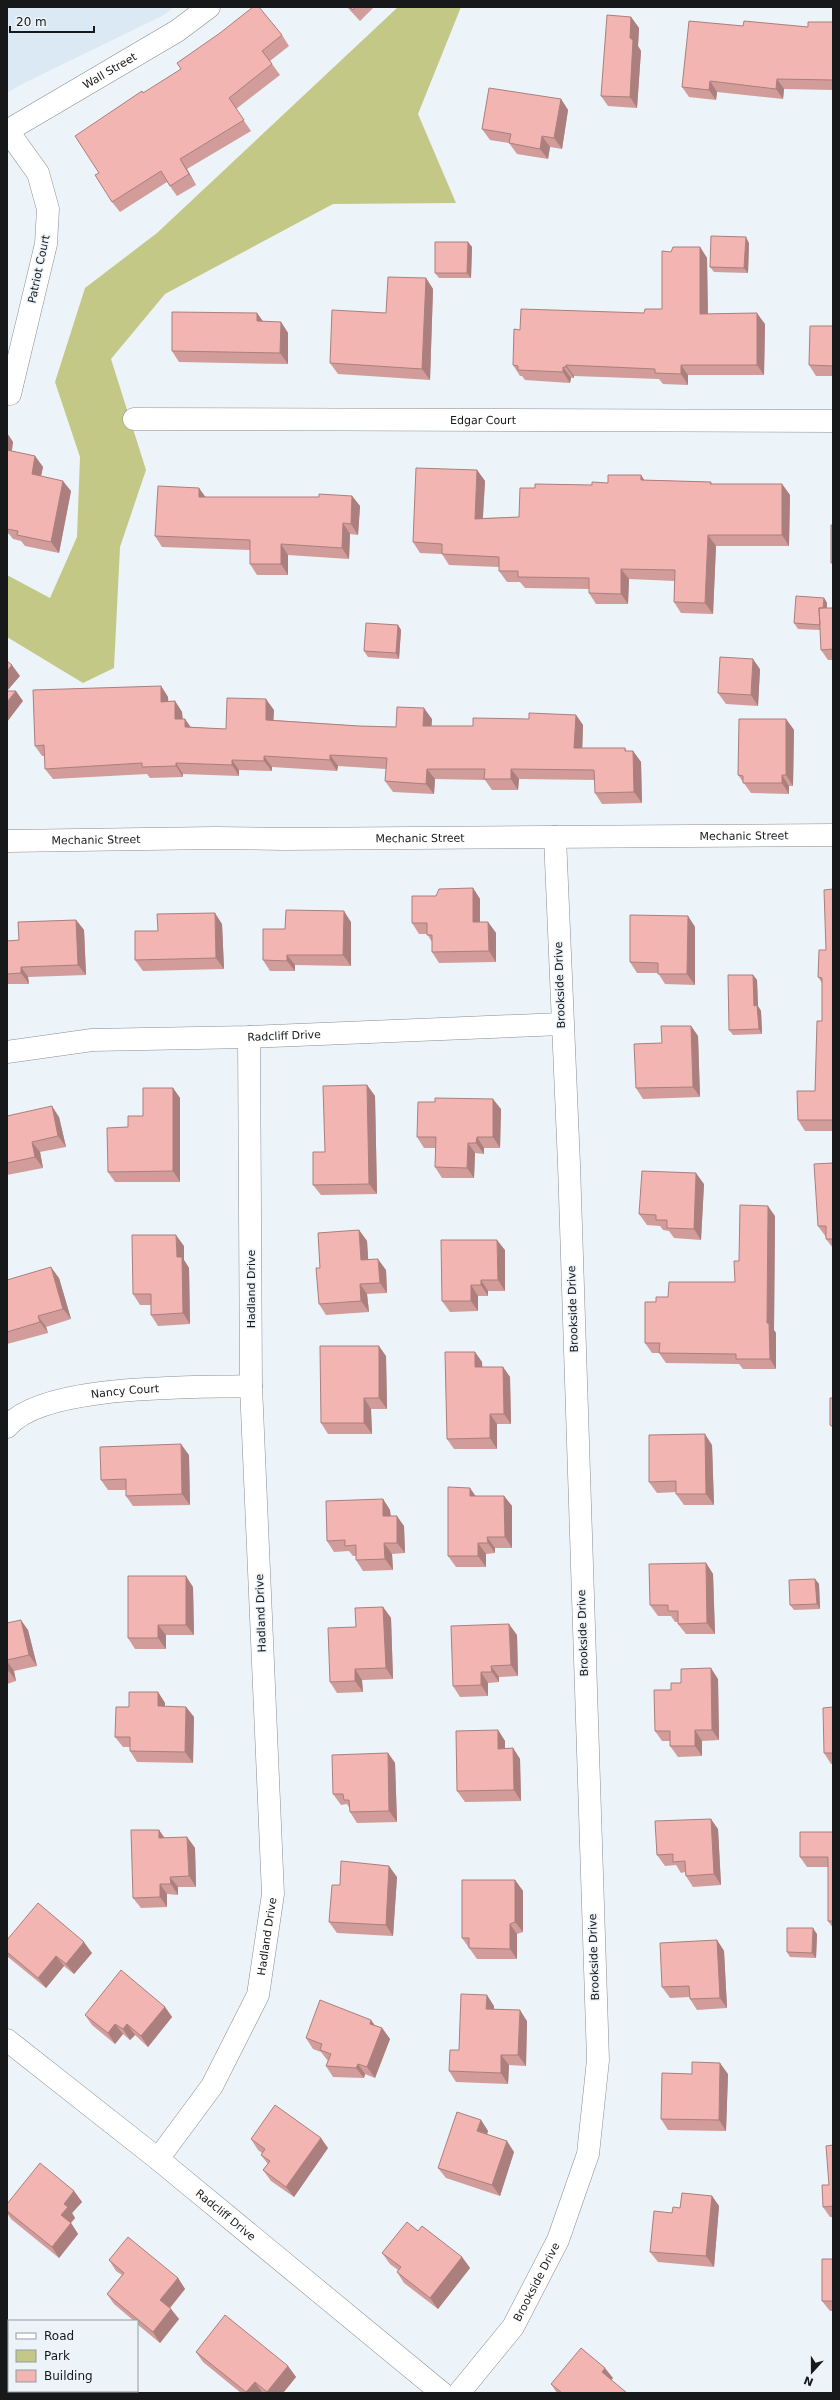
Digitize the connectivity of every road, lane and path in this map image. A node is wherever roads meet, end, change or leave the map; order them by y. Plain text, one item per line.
1 (209, 7) edge
2 (7, 130) edge
3 (10, 394) dead end
4 (134, 419) dead end
5 (833, 421) edge
6 (833, 835) edge
7 (555, 837) junction
8 (7, 841) edge
9 (561, 1024) junction
10 (249, 1037) junction
11 (7, 1052) edge
12 (251, 1386) junction
13 (7, 1427) edge
14 (7, 2040) edge
15 (158, 2159) junction
16 (442, 2393) edge
17 (459, 2393) edge

1 - 2 street, Wall Street
2 - 3 street, Patriot Court
4 - 5 street, Edgar Court
6 - 7 street, Mechanic Street
7 - 8 street, Mechanic Street
7 - 9 street, Brookside Drive
9 - 10 street, Radcliff Drive
9 - 17 street, Brookside Drive
10 - 11 street, Radcliff Drive
10 - 12 street, Hadland Drive
12 - 13 street, Nancy Court
12 - 15 street, Hadland Drive
14 - 15 street, Radcliff Drive
15 - 16 street, Radcliff Drive

